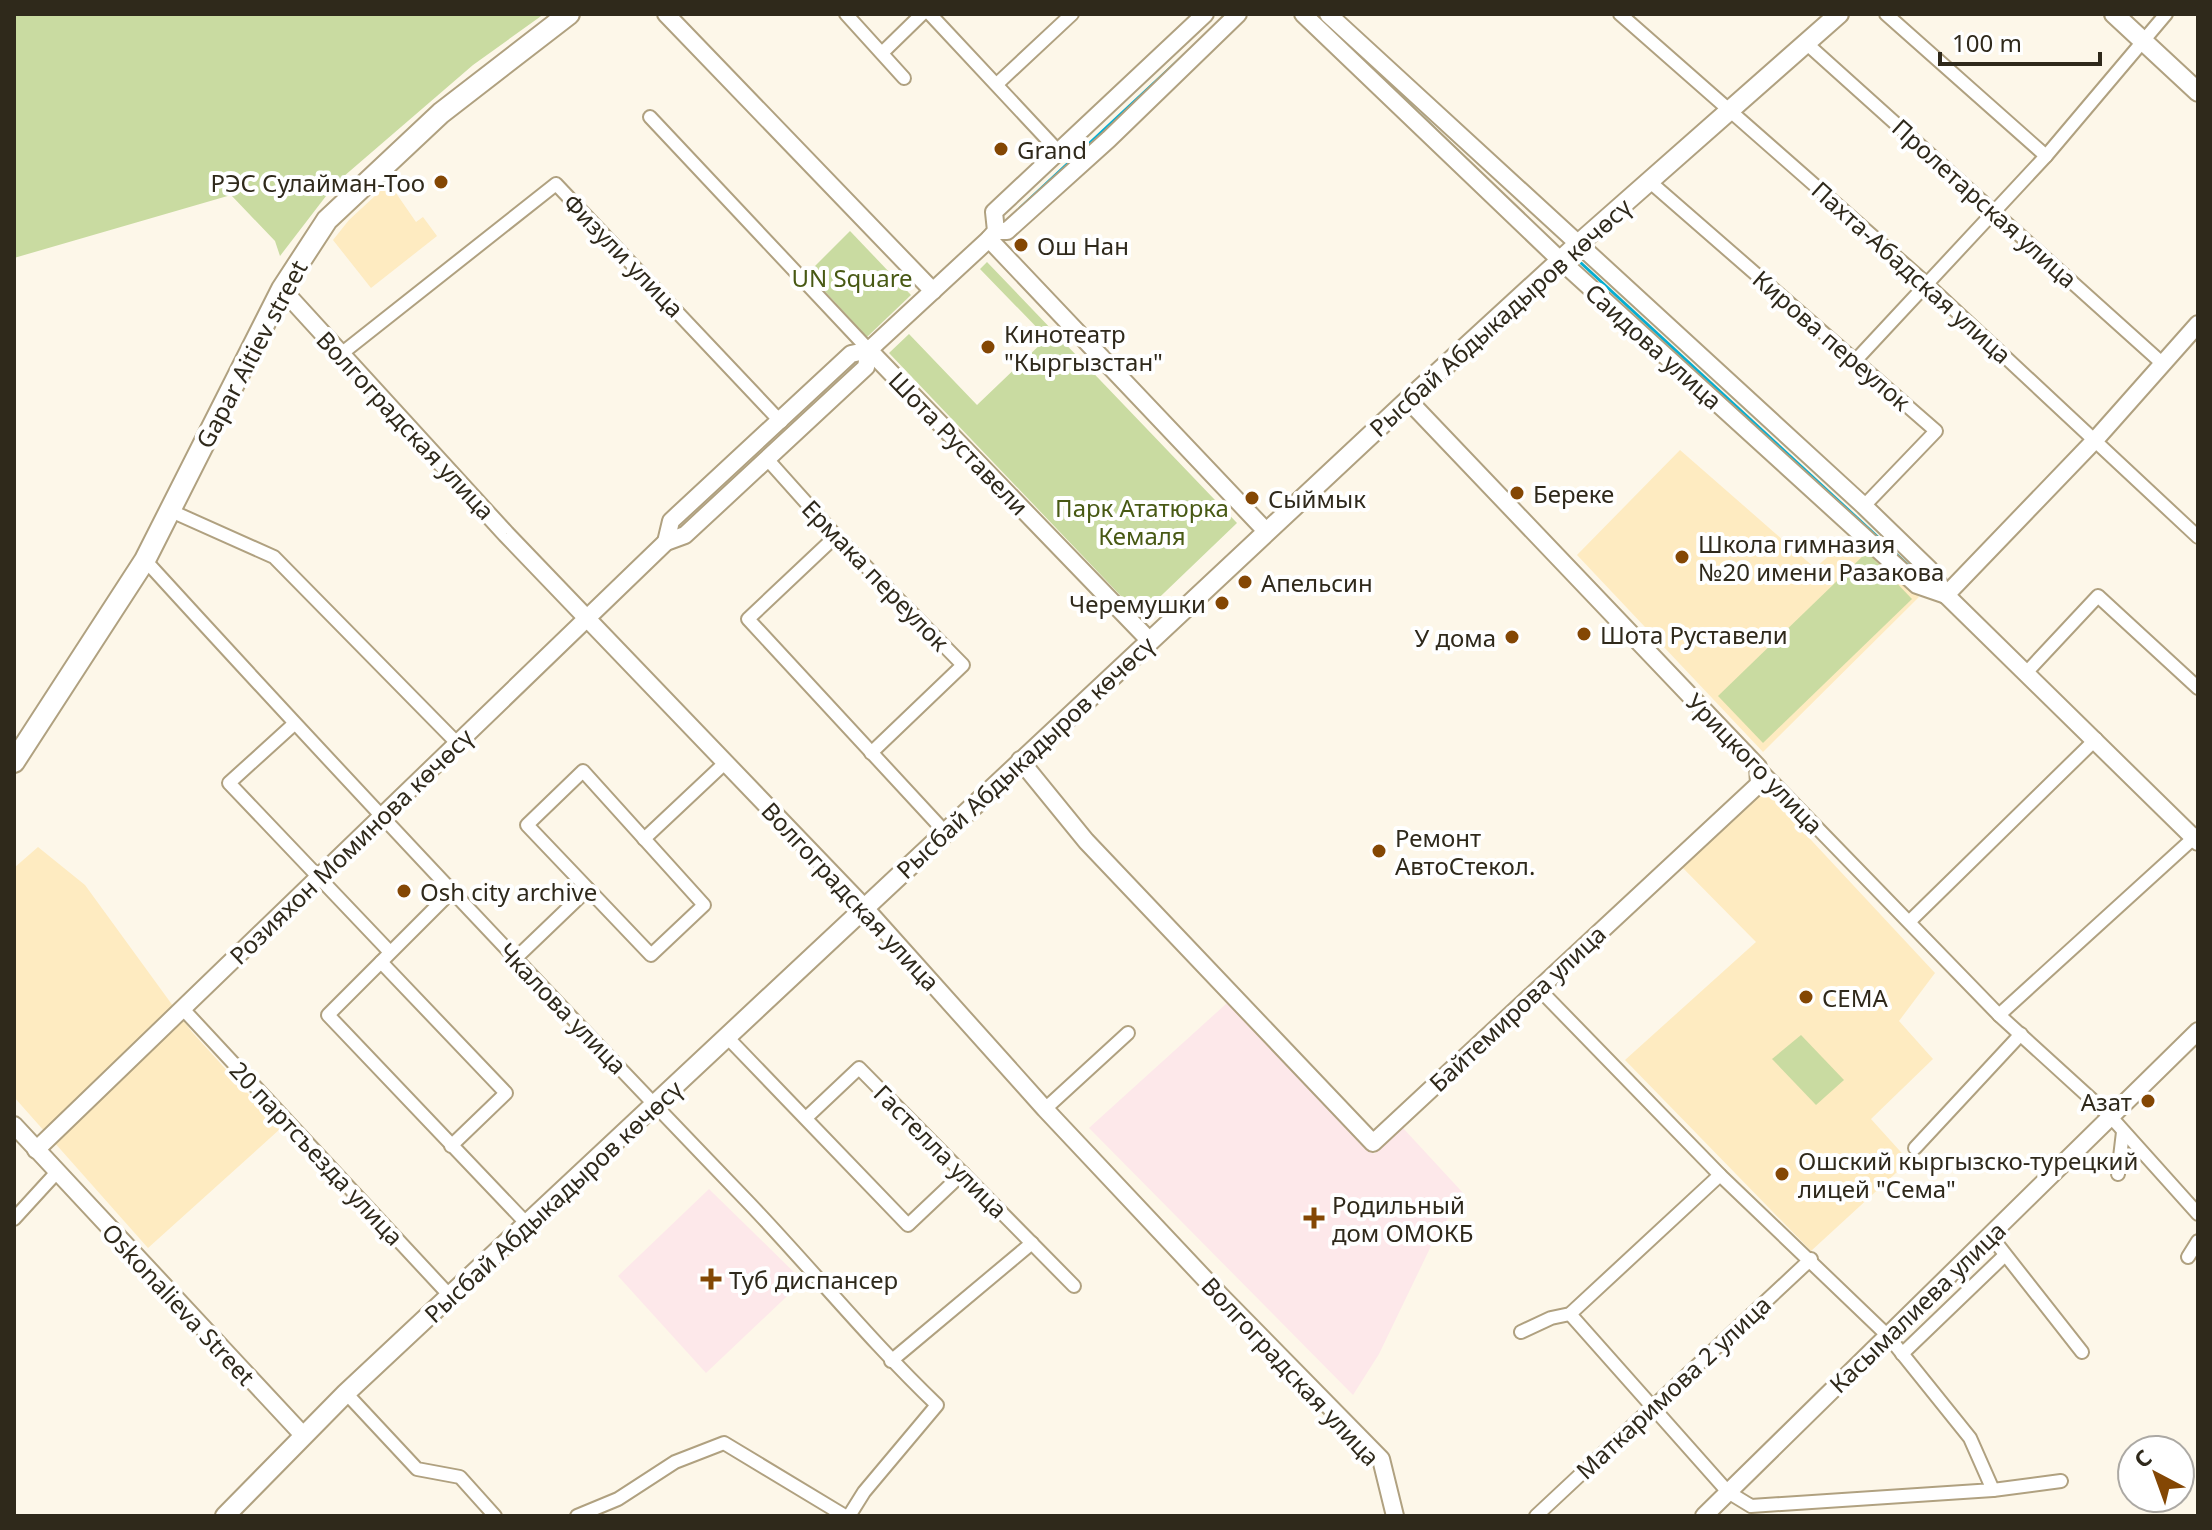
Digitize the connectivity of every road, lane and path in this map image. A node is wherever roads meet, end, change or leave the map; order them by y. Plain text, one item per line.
1 (569, 14) edge
2 (666, 14) edge
3 (846, 14) edge
4 (922, 14) edge
5 (930, 14) edge
6 (1071, 14) edge
7 (1205, 14) edge
8 (1238, 14) edge
9 (1303, 14) edge
10 (1328, 14) edge
11 (1620, 14) edge
12 (1839, 14) edge
13 (1886, 14) edge
14 (2114, 14) edge
15 (2166, 14) edge
16 (2142, 42) junction
17 (1806, 43) junction
18 (882, 53) junction
19 (904, 78) dead end
20 (997, 84) junction
21 (2198, 92) edge
22 (1730, 111) junction
23 (650, 117) dead end
24 (1059, 152) junction
25 (2046, 156) junction
26 (1649, 181) junction
27 (1995, 211) junction
28 (992, 235) junction
29 (1577, 245) junction
30 (1560, 260) junction
31 (1927, 284) junction
32 (282, 289) junction
33 (933, 291) junction
34 (2198, 324) edge
35 (869, 350) junction
36 (341, 354) junction
37 (1855, 361) junction
38 (2163, 364) junction
39 (1408, 400) junction
40 (781, 422) junction
41 (2096, 439) junction
42 (768, 460) junction
43 (1864, 506) junction
44 (171, 511) junction
45 (1266, 531) junction
46 (836, 536) junction
47 (2198, 537) edge
48 (666, 542) junction
49 (145, 560) junction
50 (1946, 595) junction
51 (589, 618) junction
52 (1149, 640) junction
53 (2026, 673) junction
54 (2198, 688) edge
55 (294, 724) junction
56 (2096, 739) junction
57 (457, 743) junction
58 (871, 753) junction
59 (1020, 760) junction
60 (14, 762) edge
61 (726, 762) junction
62 (1758, 767) junction
63 (381, 816) junction
64 (945, 832) junction
65 (2197, 838) edge
66 (644, 839) junction
67 (317, 879) junction
68 (588, 889) junction
69 (452, 891) junction
70 (865, 908) junction
71 (1910, 921) junction
72 (385, 956) junction
73 (516, 958) junction
74 (1538, 988) junction
75 (183, 1009) junction
76 (1999, 1015) junction
77 (2198, 1031) edge
78 (1128, 1033) dead end
79 (2021, 1034) junction
80 (727, 1037) junction
81 (655, 1105) junction
82 (1045, 1109) junction
83 (2111, 1117) junction
84 (806, 1118) junction
85 (14, 1125) edge
86 (2123, 1132) junction
87 (451, 1146) junction
88 (1915, 1148) dead end
89 (36, 1150) junction
90 (57, 1172) junction
91 (963, 1173) junction
92 (2118, 1174) dead end
93 (1720, 1175) junction
94 (2198, 1214) edge
95 (14, 1219) edge
96 (528, 1225) junction
97 (1990, 1235) junction
98 (2198, 1241) edge
99 (1032, 1243) junction
100 (2005, 1255) junction
101 (2188, 1257) dead end
102 (1811, 1259) junction
103 (1074, 1286) dead end
104 (451, 1297) junction
105 (1570, 1314) junction
106 (1521, 1332) dead end
107 (1888, 1336) junction
108 (2082, 1352) dead end
109 (1902, 1354) junction
110 (891, 1361) junction
111 (346, 1393) junction
112 (1651, 1407) junction
113 (303, 1435) junction
114 (2061, 1481) dead end
115 (1993, 1490) junction
116 (1728, 1492) junction
117 (225, 1516) edge
118 (495, 1516) edge
119 (577, 1516) edge
120 (847, 1516) edge
121 (1395, 1516) edge
122 (1536, 1516) edge
123 (1704, 1516) edge

1 - 32 main road, Gapar Aitiev street
2 - 33 street
3 - 18 street
4 - 18 street
5 - 20 street
6 - 20 street
7 - 24 street, Розияхон Моминова көчөсү
8 - 28 street, Розияхон Моминова көчөсү
9 - 30 street, Саидова улица
10 - 29 street, Саидова улица
11 - 22 street, Пахта-Абадская улица
12 - 17 main road, Рысбай Абдыкадыров көчөсү
13 - 25 street
14 - 16 main road
15 - 16 street
16 - 21 main road
16 - 25 street
17 - 22 main road, Рысбай Абдыкадыров көчөсү
17 - 27 street, Пролетарская улица
18 - 19 street
20 - 24 street
22 - 26 main road, Рысбай Абдыкадыров көчөсү
22 - 31 street, Пахта-Абадская улица
23 - 35 street
24 - 28 street, Розияхон Моминова көчөсү
25 - 27 street
26 - 29 main road, Рысбай Абдыкадыров көчөсү
26 - 37 street, Кирова переулок
27 - 31 street
27 - 38 street, Пролетарская улица
28 - 33 street, Розияхон Моминова көчөсү
28 - 45 street
29 - 30 main road, Рысбай Абдыкадыров көчөсү
29 - 43 street, Саидова улица
30 - 39 main road, Рысбай Абдыкадыров көчөсү
30 - 50 street, Саидова улица
31 - 37 street
31 - 41 street, Пахта-Абадская улица
32 - 36 street, Волгоградская улица
32 - 44 main road, Gapar Aitiev street
33 - 35 street, Розияхон Моминова көчөсү
34 - 38 street
35 - 40 street, Розияхон Моминова көчөсү
35 - 42 street, Розияхон Моминова көчөсү
35 - 52 street, Шота Руставели
36 - 40 street, Физули улица
36 - 51 street, Волгоградская улица
37 - 43 street, Кирова переулок
38 - 41 street
39 - 45 main road, Рысбай Абдыкадыров көчөсү
39 - 62 street, Урицкого улица
40 - 48 street, Розияхон Моминова көчөсү
41 - 47 street, Пахта-Абадская улица
41 - 50 street
42 - 46 street, Ермака переулок
42 - 48 street, Розияхон Моминова көчөсү
43 - 50 street, Саидова улица
44 - 49 main road, Gapar Aitiev street
44 - 57 street
45 - 52 main road, Рысбай Абдыкадыров көчөсү
46 - 58 street
46 - 58 street, Ермака переулок
48 - 51 street, Розияхон Моминова көчөсү
49 - 55 street, Чкалова улица
49 - 60 main road, Gapar Aitiev street
50 - 53 street, Саидова улица
51 - 57 street, Розияхон Моминова көчөсү
51 - 61 street, Волгоградская улица
52 - 59 main road, Рысбай Абдыкадыров көчөсү
53 - 54 street
53 - 56 street, Саидова улица
55 - 63 street, Чкалова улица
55 - 67 street
56 - 65 street, Саидова улица
56 - 71 street
57 - 63 street, Розияхон Моминова көчөсү
58 - 64 street
59 - 64 main road, Рысбай Абдыкадыров көчөсү
59 - 74 street, Байтемирова улица
61 - 66 street
61 - 70 street, Волгоградская улица
62 - 71 street, Урицкого улица
62 - 74 street, Байтемирова улица
63 - 67 street, Розияхон Моминова көчөсү
63 - 69 street, Чкалова улица
64 - 70 main road, Рысбай Абдыкадыров көчөсү
65 - 76 street
66 - 68 street
66 - 68 street
67 - 72 street
67 - 75 street, Розияхон Моминова көчөсү
68 - 73 street
69 - 72 street
69 - 73 street, Чкалова улица
70 - 80 main road, Рысбай Абдыкадыров көчөсү
70 - 82 street, Волгоградская улица
71 - 76 street, Урицкого улица
72 - 87 street
72 - 87 street
73 - 81 street, Чкалова улица
74 - 93 street
75 - 89 street, Розияхон Моминова көчөсү
75 - 104 street, 20 партсъезда улица
76 - 79 street, Урицкого улица
77 - 83 street, Касымалиева улица
78 - 82 street
79 - 83 street, Урицкого улица
79 - 88 street
80 - 81 main road, Рысбай Абдыкадыров көчөсү
80 - 84 street
81 - 96 main road, Рысбай Абдыкадыров көчөсү
81 - 110 street, Чкалова улица
82 - 121 street, Волгоградская улица
83 - 86 street, Урицкого улица
83 - 97 street, Касымалиева улица
84 - 91 street, Гастелла улица
84 - 91 street
85 - 89 street, Oskonalieva Street
86 - 92 street
86 - 94 street, Урицкого улица
87 - 96 street
89 - 90 street, Oskonalieva Street
90 - 95 street
90 - 113 street, Oskonalieva Street
91 - 99 street, Гастелла улица
93 - 102 street
93 - 105 street
96 - 104 main road, Рысбай Абдыкадыров көчөсү
97 - 100 street
97 - 107 street, Касымалиева улица
98 - 101 street
99 - 103 street, Гастелла улица
99 - 110 street
100 - 108 street
100 - 109 street
102 - 107 street
102 - 112 street, Маткаримова 2 улица
104 - 111 main road, Рысбай Абдыкадыров көчөсү
105 - 106 street
105 - 112 street
107 - 109 street
107 - 116 street, Касымалиева улица
109 - 115 street
110 - 120 street, Чкалова улица
111 - 113 main road, Рысбай Абдыкадыров көчөсү
111 - 118 street
112 - 116 street
112 - 122 street, Маткаримова 2 улица
113 - 117 main road, Рысбай Абдыкадыров көчөсү
114 - 115 street
115 - 116 street
116 - 123 street, Касымалиева улица
119 - 120 street

